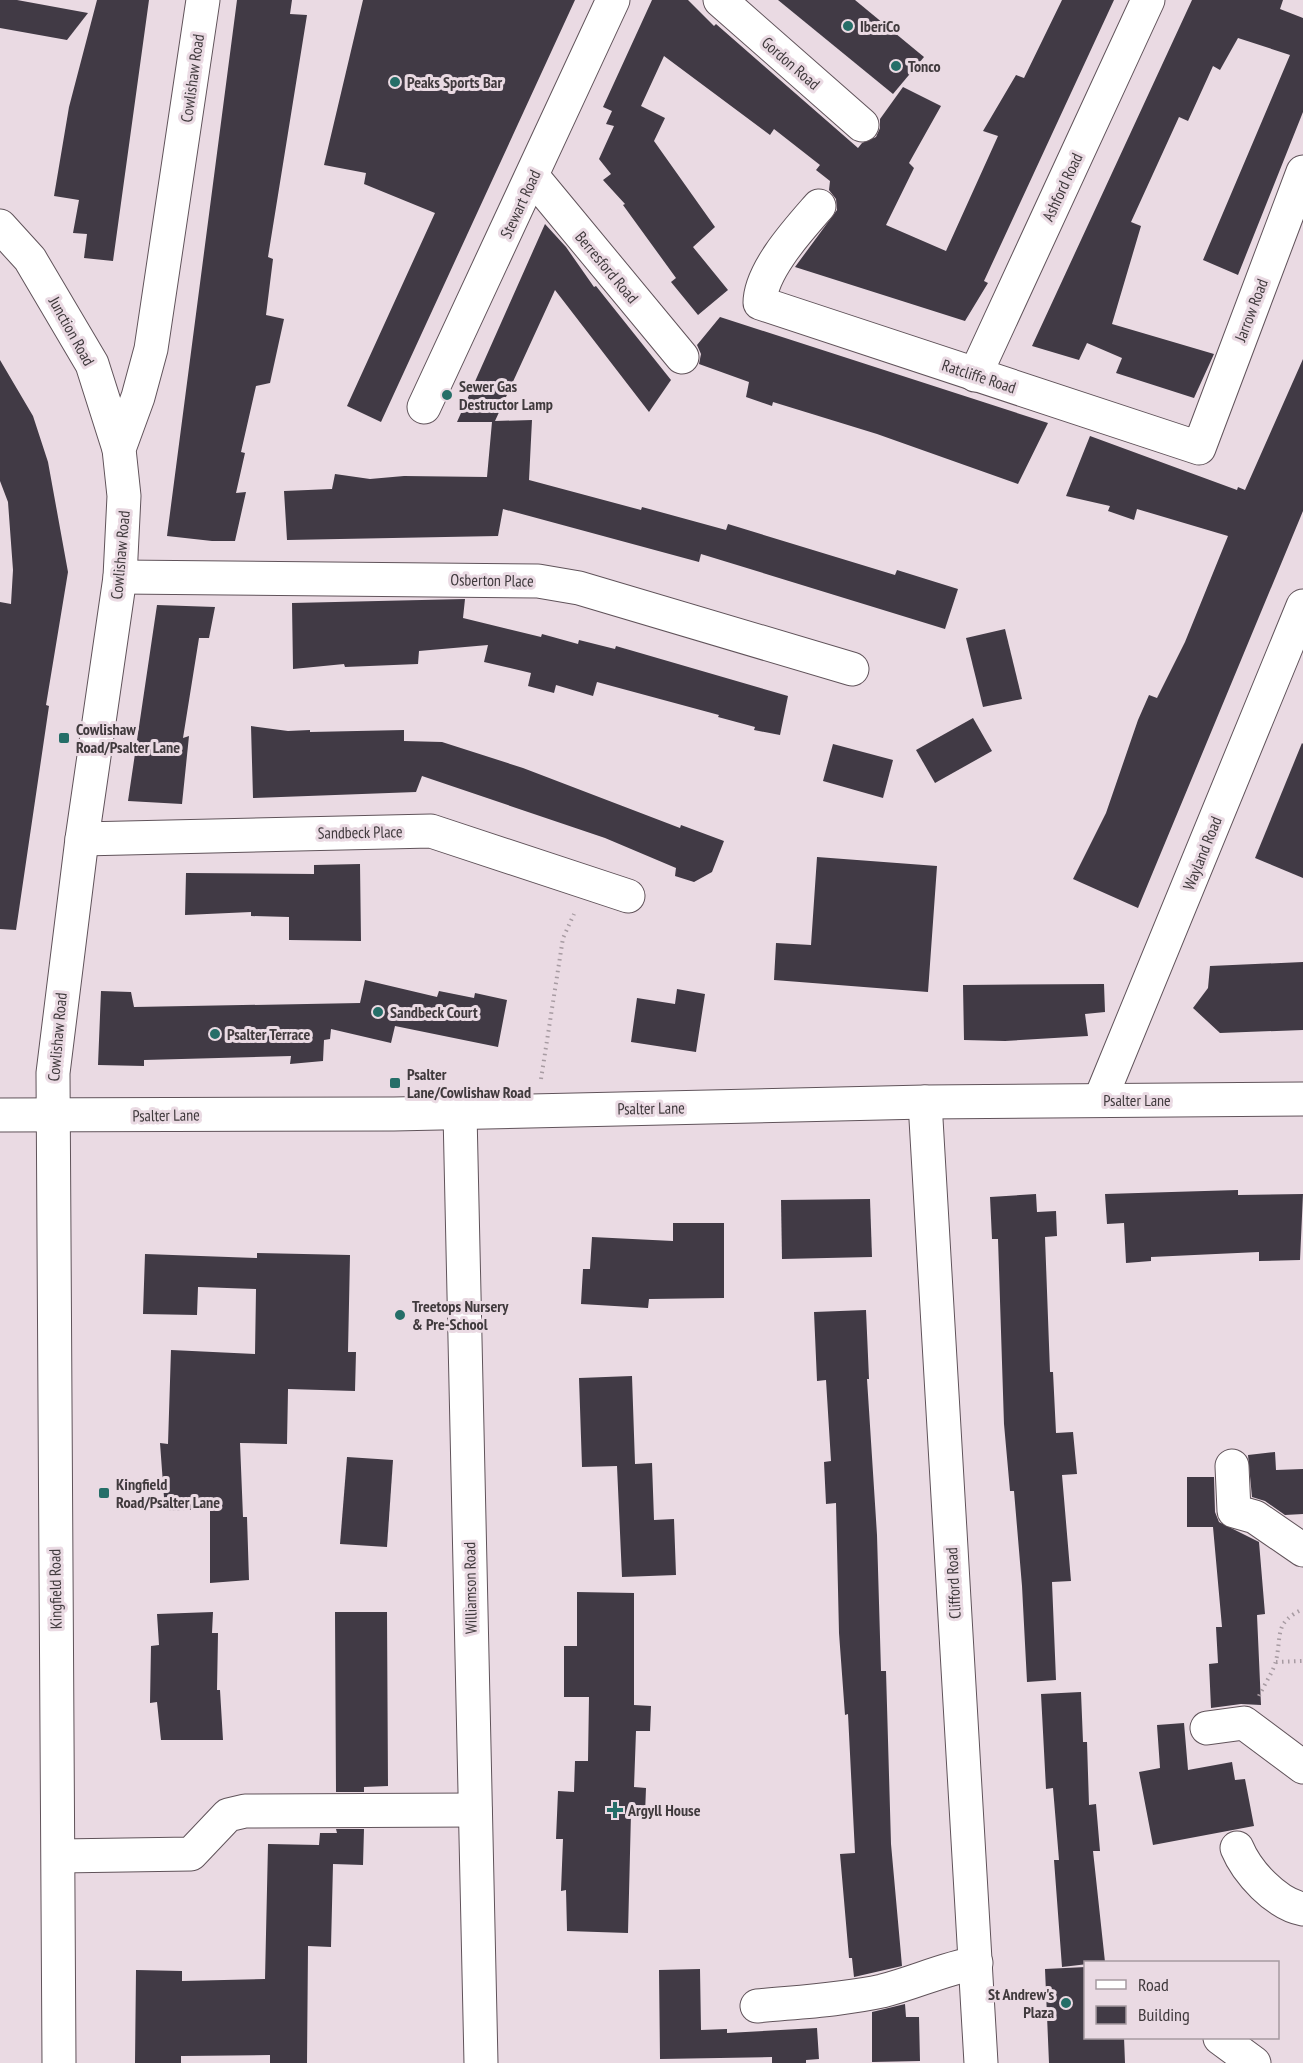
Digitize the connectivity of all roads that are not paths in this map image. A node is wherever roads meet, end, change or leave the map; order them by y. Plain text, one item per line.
1 (203, 0) edge
2 (613, 0) edge
3 (720, 0) edge
4 (1148, 0) edge
5 (862, 125) dead end
6 (1303, 172) edge
7 (533, 177) junction
8 (819, 206) dead end
9 (0, 226) edge
10 (682, 357) dead end
11 (975, 375) junction
12 (424, 407) dead end
13 (1199, 448) joint
14 (119, 449) junction
15 (120, 577) junction
16 (1303, 606) edge
17 (852, 669) dead end
18 (82, 839) junction
19 (628, 896) dead end
20 (1303, 1099) edge
21 (1100, 1100) junction
22 (925, 1102) junction
23 (460, 1113) junction
24 (0, 1115) edge
25 (52, 1116) junction
26 (1232, 1467) dead end
27 (1303, 1550) edge
28 (1207, 1728) dead end
29 (1303, 1767) edge
30 (475, 1810) junction
31 (1237, 1848) dead end
32 (60, 1856) junction
33 (1303, 1910) edge
34 (976, 1963) junction
35 (757, 2006) dead end
36 (1223, 2039) edge
37 (59, 2063) edge
38 (481, 2063) edge
39 (981, 2063) edge
40 (1254, 2063) edge

1 - 14 street, Cowlishaw Road
2 - 7 street, Stewart Road
3 - 5 street, Gordon Road
4 - 11 street, Ashford Road
6 - 13 street, Jarrow Road
7 - 10 street, Berresford Road
7 - 12 street, Stewart Road
8 - 11 street, Ratcliffe Road
9 - 14 street, Junction Road
11 - 13 street, Ratcliffe Road
14 - 15 street, Cowlishaw Road
15 - 17 street, Osberton Place
15 - 18 street, Cowlishaw Road
16 - 21 street, Wayland Road
18 - 19 street, Sandbeck Place
18 - 25 street, Cowlishaw Road
20 - 21 street, Psalter Lane
21 - 22 street, Psalter Lane
22 - 23 street, Psalter Lane
22 - 34 street, Clifford Road
23 - 25 street, Psalter Lane
23 - 30 street, Williamson Road
24 - 25 street, Psalter Lane
25 - 32 street, Kingfield Road
26 - 27 street
28 - 29 street
30 - 32 street
30 - 38 street, Williamson Road
31 - 33 street
32 - 37 street, Kingfield Road
34 - 35 street
34 - 39 street, Clifford Road
36 - 40 street

